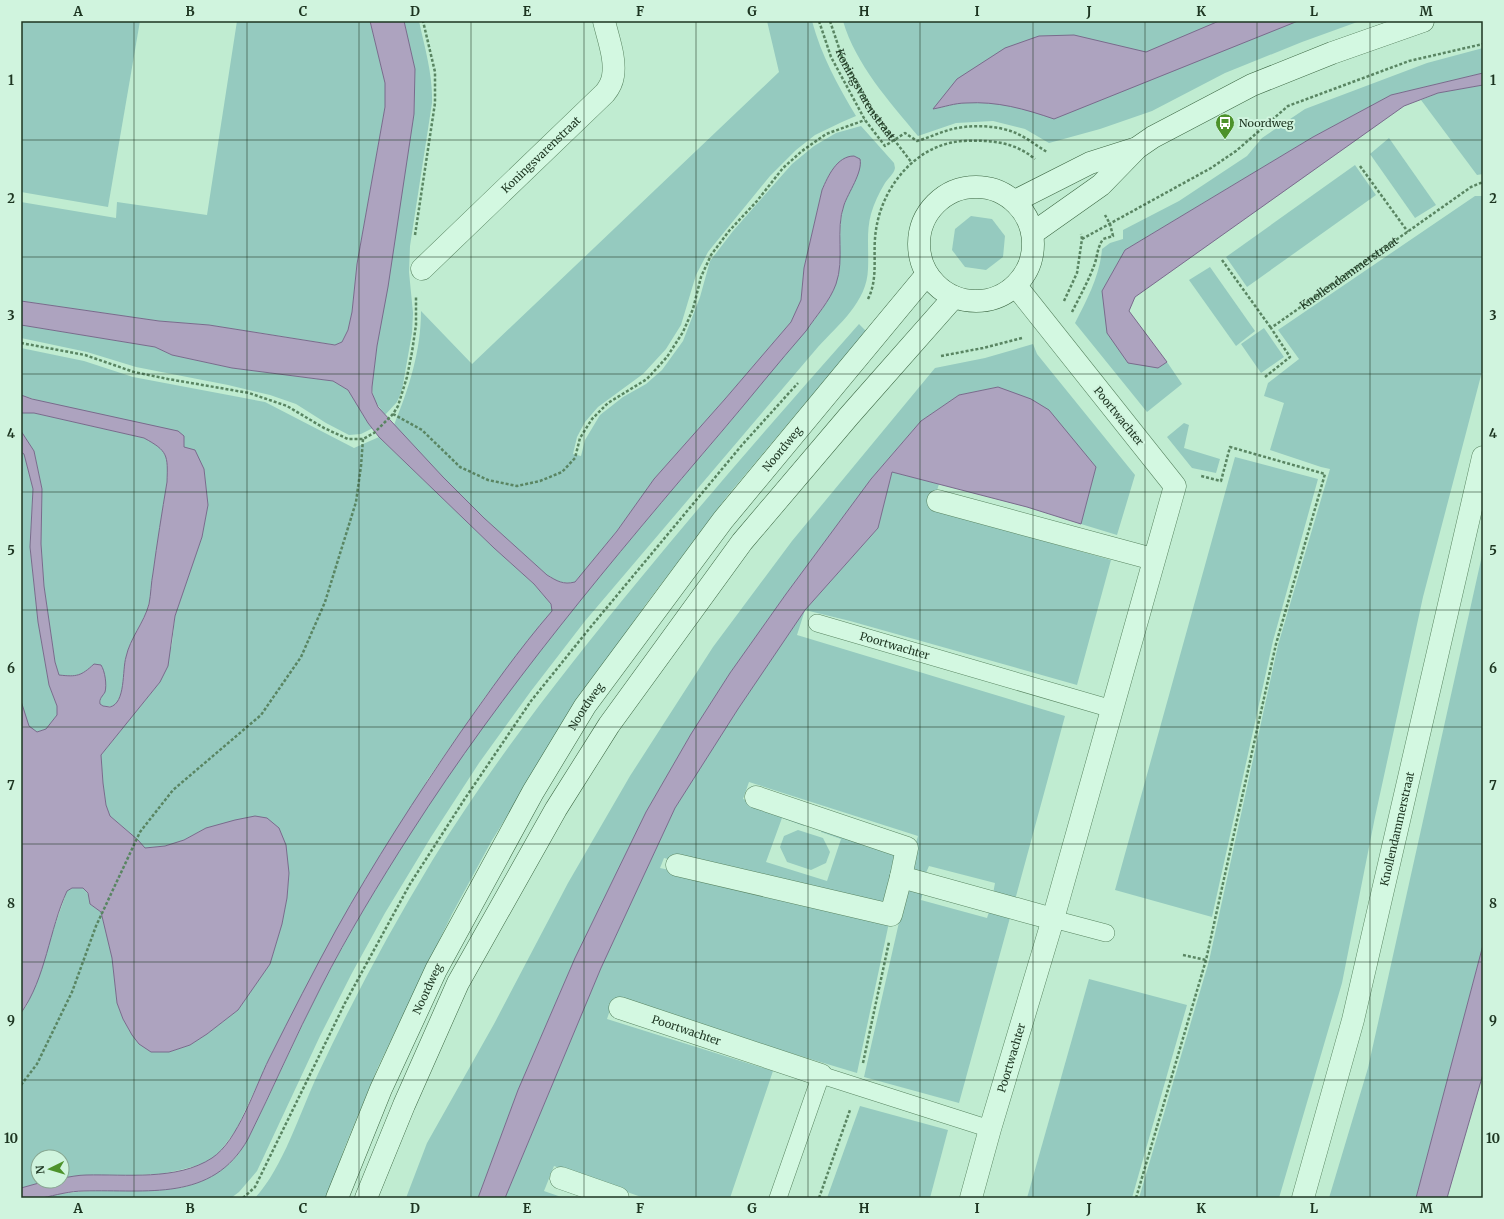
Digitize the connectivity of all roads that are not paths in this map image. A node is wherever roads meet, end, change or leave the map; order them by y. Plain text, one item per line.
1 (604, 21) edge
2 (1423, 21) edge
3 (1138, 148) junction
4 (1015, 201) junction
5 (1033, 233) junction
6 (422, 269) dead end
7 (927, 274) junction
8 (1016, 286) junction
9 (954, 298) junction
10 (1483, 457) edge
11 (938, 501) dead end
12 (1153, 559) junction
13 (817, 623) dead end
14 (1112, 709) junction
15 (756, 797) dead end
16 (677, 865) dead end
17 (901, 877) junction
18 (1053, 919) junction
19 (1106, 933) dead end
20 (620, 1008) dead end
21 (821, 1075) junction
22 (990, 1129) junction
23 (561, 1178) dead end
24 (337, 1198) edge
25 (366, 1198) edge
26 (618, 1198) edge
27 (778, 1198) edge
28 (972, 1198) edge
29 (1303, 1198) edge

1 - 6 street, Koningsvarenstraat
2 - 3 street
3 - 4 street
3 - 5 street
4 - 5 street
4 - 7 street
5 - 8 street
7 - 9 street
7 - 24 street, Noordweg
8 - 9 street
8 - 12 street, Poortwachter
9 - 25 street
10 - 29 street, Knollendammerstraat
11 - 12 street
12 - 14 street, Poortwachter
13 - 14 lane, Poortwachter
14 - 18 street, Poortwachter
15 - 17 street
16 - 17 street
17 - 18 street
18 - 19 lane
18 - 22 street, Poortwachter
20 - 21 street, Poortwachter
21 - 22 lane
21 - 27 lane
22 - 28 street, Poortwachter
23 - 26 street

